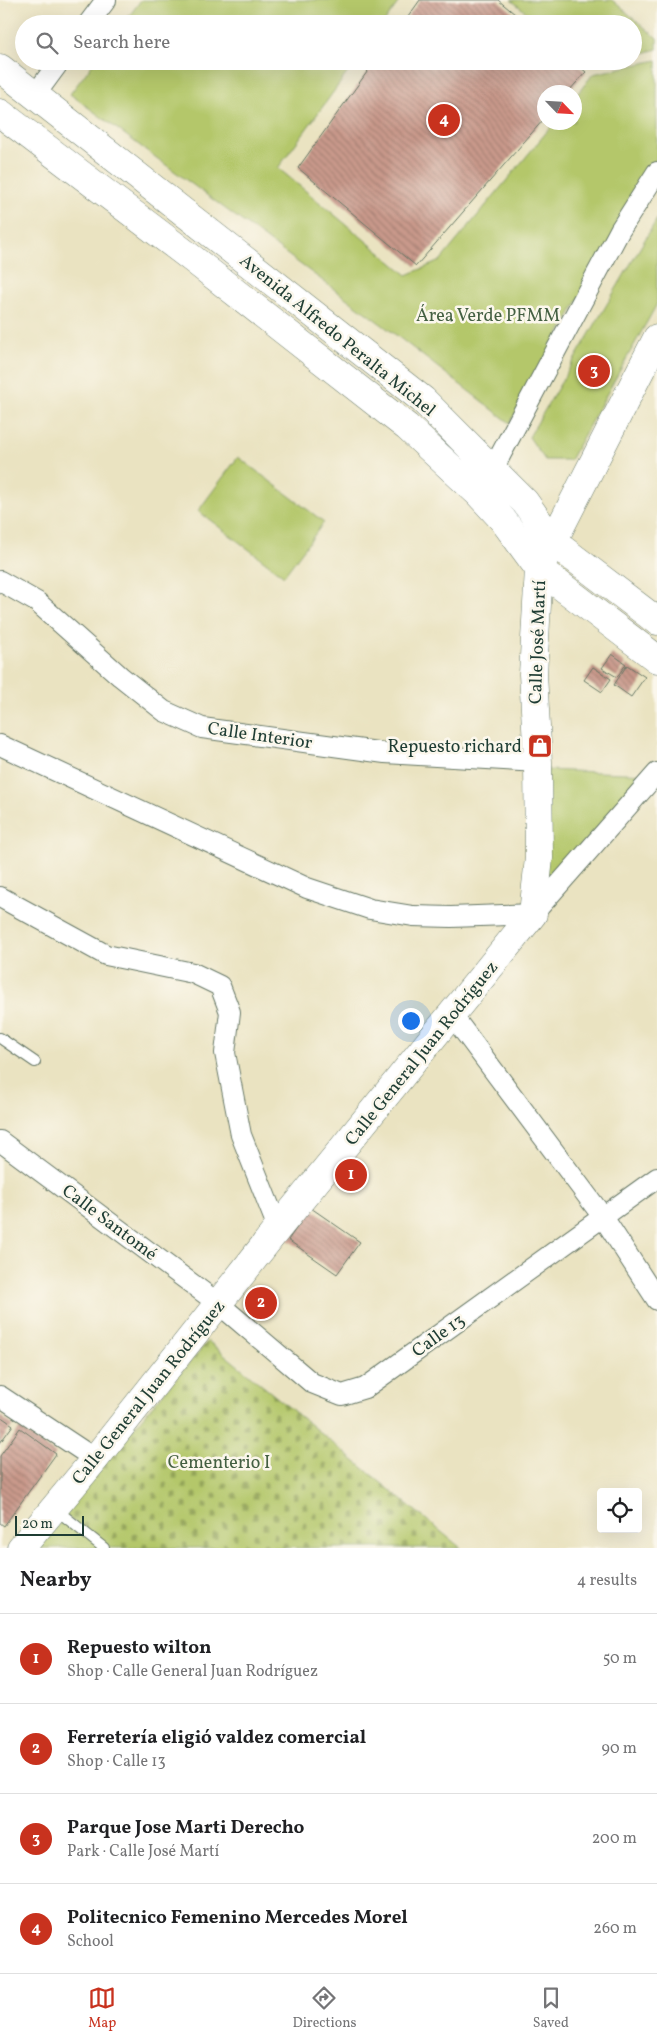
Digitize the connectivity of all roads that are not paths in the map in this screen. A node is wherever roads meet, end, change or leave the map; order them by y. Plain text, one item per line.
1 (106, 0) edge
2 (95, 15) edge
3 (0, 68) edge
4 (53, 70) edge
5 (35, 95) junction
6 (0, 113) edge
7 (657, 172) edge
8 (656, 343) edge
9 (493, 469) junction
10 (553, 542) junction
11 (539, 569) junction
12 (0, 581) edge
13 (657, 621) edge
14 (657, 660) edge
15 (0, 745) edge
16 (538, 762) junction
17 (657, 773) edge
18 (0, 897) edge
19 (533, 914) junction
20 (452, 1015) junction
21 (0, 1038) edge
22 (35, 1062) dead end
23 (0, 1141) edge
24 (657, 1178) edge
25 (603, 1217) junction
26 (278, 1228) junction
27 (657, 1300) edge
28 (219, 1304) junction
29 (0, 1396) edge
30 (95, 1459) junction
31 (54, 1508) junction
32 (21, 1548) edge
33 (104, 1548) edge

1 - 2 street
3 - 5 main road, Avenida Alfredo Peralta Michel
4 - 5 street
5 - 9 main road, Avenida Alfredo Peralta Michel
6 - 11 main road, Avenida Alfredo Peralta Michel
7 - 9 street
8 - 10 main road, Calle José Martí
9 - 10 main road, Avenida Alfredo Peralta Michel
10 - 11 main road, Calle José Martí
10 - 13 main road, Avenida Alfredo Peralta Michel
11 - 14 main road, Avenida Alfredo Peralta Michel
11 - 16 main road, Calle José Martí
12 - 16 street, Calle Interior
15 - 19 street
16 - 19 main road, Calle José Martí
17 - 19 street, Calle General Juan Rodríguez
18 - 26 street
19 - 20 main road, Calle General Juan Rodríguez
20 - 25 street
20 - 26 main road, Calle General Juan Rodríguez
21 - 22 lane
23 - 28 street, Calle Santomé
24 - 25 street, Calle 13
25 - 27 street
25 - 28 street, Calle 13
26 - 28 main road, Calle General Juan Rodríguez
28 - 30 main road, Calle General Juan Rodríguez
29 - 30 street
30 - 31 main road, Calle General Juan Rodríguez
31 - 32 main road, Calle General Juan Rodríguez
31 - 33 lane

